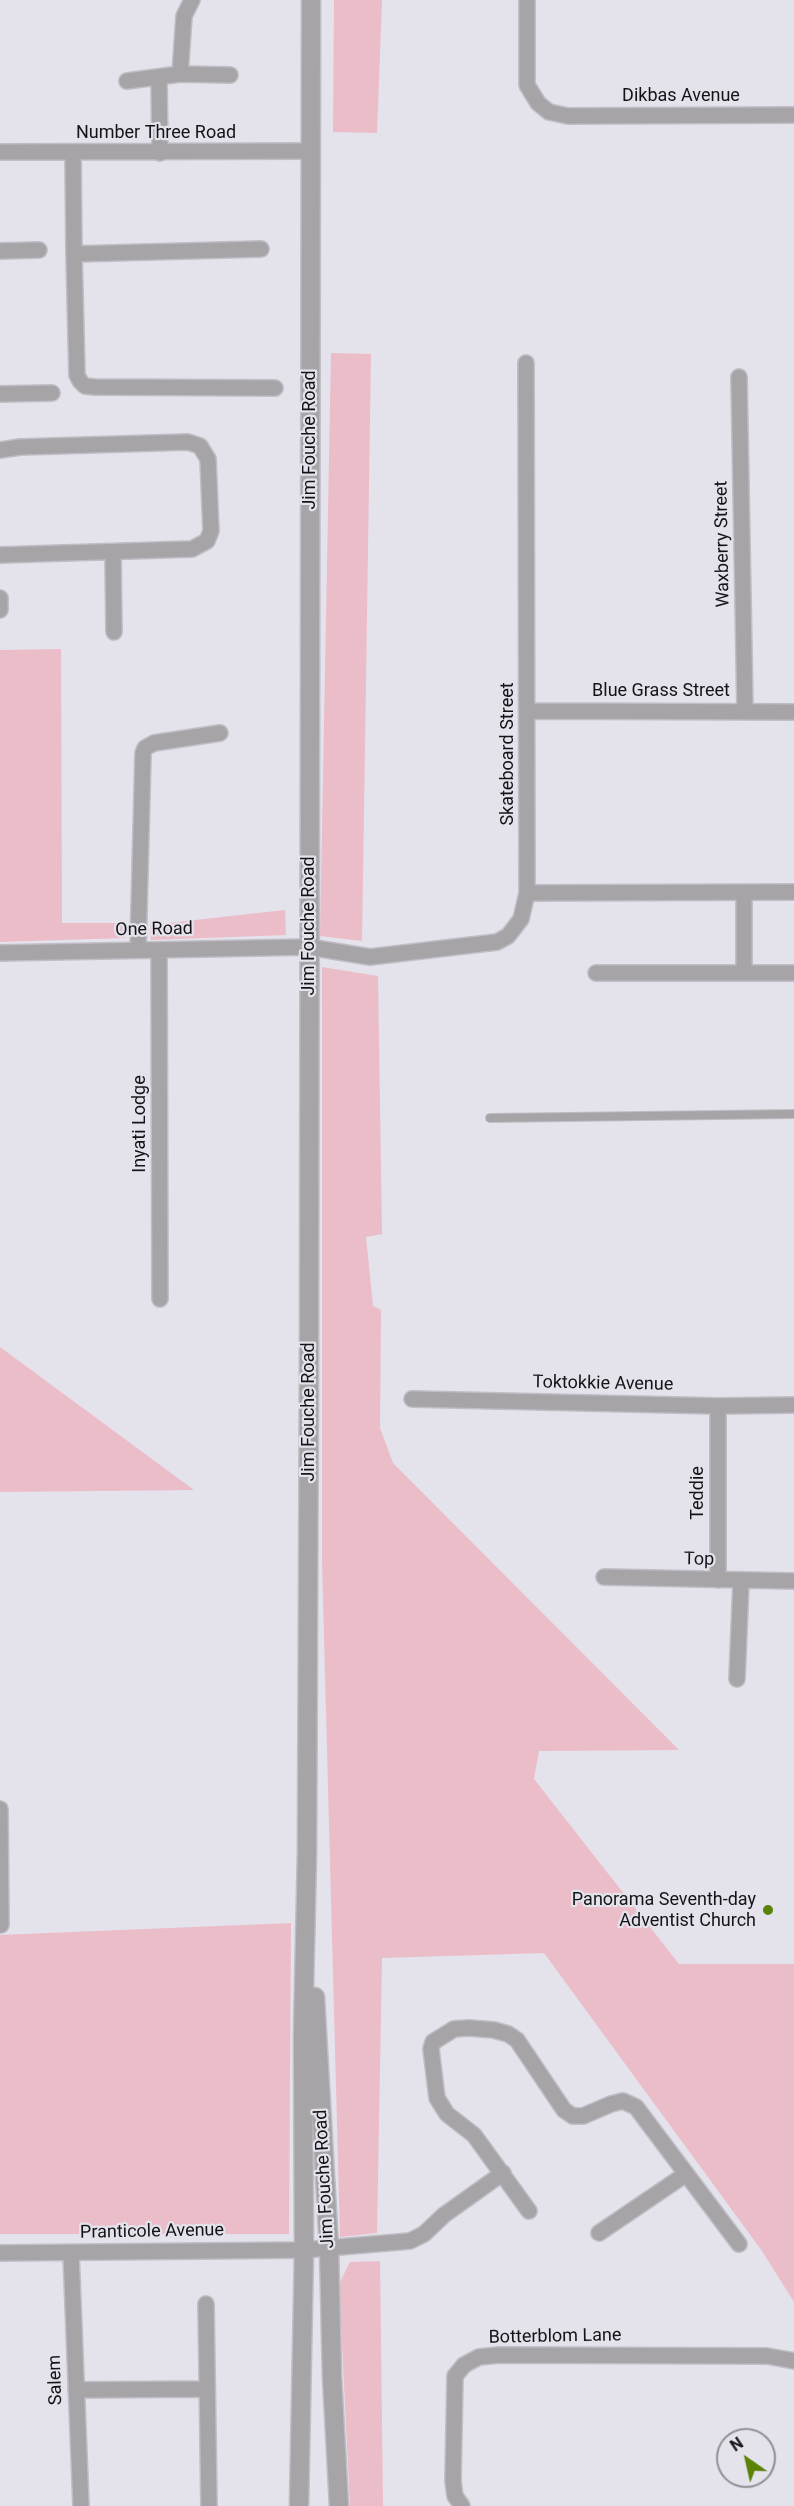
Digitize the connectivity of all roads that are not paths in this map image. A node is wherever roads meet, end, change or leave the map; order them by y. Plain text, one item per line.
1 (192, 0) edge
2 (311, 0) edge
3 (527, 0) edge
4 (180, 74) junction
5 (230, 75) dead end
6 (159, 77) junction
7 (127, 81) dead end
8 (794, 116) edge
9 (312, 151) junction
10 (0, 152) edge
11 (73, 152) junction
12 (160, 153) junction
13 (261, 249) dead end
14 (39, 250) dead end
15 (0, 251) edge
16 (74, 254) junction
17 (526, 363) dead end
18 (740, 377) dead end
19 (275, 388) dead end
20 (52, 393) dead end
21 (0, 394) edge
22 (0, 450) edge
23 (112, 552) junction
24 (0, 555) edge
25 (0, 598) edge
26 (0, 610) edge
27 (114, 632) dead end
28 (528, 711) junction
29 (745, 711) junction
30 (794, 712) edge
31 (220, 733) dead end
32 (744, 892) junction
33 (794, 892) edge
34 (527, 893) junction
35 (309, 947) junction
36 (138, 950) junction
37 (159, 950) junction
38 (0, 953) edge
39 (596, 973) dead end
40 (744, 973) junction
41 (794, 973) edge
42 (794, 1114) edge
43 (490, 1118) dead end
44 (160, 1299) dead end
45 (412, 1399) dead end
46 (794, 1405) edge
47 (718, 1406) junction
48 (604, 1577) dead end
49 (718, 1580) junction
50 (741, 1581) junction
51 (794, 1581) edge
52 (737, 1679) dead end
53 (2, 1813) edge
54 (307, 1852) junction
55 (1, 1925) edge
56 (503, 2173) junction
57 (686, 2174) junction
58 (529, 2211) dead end
59 (599, 2233) dead end
60 (739, 2244) dead end
61 (329, 2248) junction
62 (304, 2250) junction
63 (0, 2253) edge
64 (71, 2253) junction
65 (206, 2304) dead end
66 (794, 2361) edge
67 (207, 2389) junction
68 (76, 2390) junction
69 (81, 2506) edge
70 (209, 2506) edge
71 (299, 2506) edge
72 (339, 2506) edge
73 (462, 2506) edge

1 - 4 street
2 - 9 street, Jim Fouche Road
3 - 8 street, Dikbas Avenue
4 - 5 street
4 - 6 street
6 - 7 street
6 - 12 street
9 - 12 street, Number Three Road
9 - 35 street, Jim Fouche Road
10 - 11 street, Number Three Road
11 - 12 street, Number Three Road
11 - 16 street
13 - 16 street
14 - 15 street
16 - 19 street
17 - 28 street, Skateboard Street
18 - 29 street, Waxberry Street
20 - 21 street
22 - 23 street
23 - 24 street
23 - 27 street
25 - 26 street
28 - 29 street, Blue Grass Street
28 - 34 street, Skateboard Street
29 - 30 street, Blue Grass Street
31 - 36 street
32 - 33 street
32 - 34 street
32 - 40 street
34 - 35 street, Skateboard Street
35 - 37 street, One Road
35 - 54 street, Jim Fouche Road
36 - 37 street, One Road
36 - 38 street, One Road
37 - 44 street, Inyati Lodge
39 - 40 street
40 - 41 street
42 - 43 lane
45 - 47 street, Toktokkie Avenue
46 - 47 street, Toktokkie Avenue
47 - 49 street, Teddie
48 - 49 street, Top
49 - 50 street, Top
50 - 51 street, Top
50 - 52 street
53 - 55 street
54 - 61 street, Jim Fouche Road
54 - 62 street, Jim Fouche Road
56 - 57 street
56 - 58 street
56 - 61 street, Pranticole Avenue
57 - 59 street
57 - 60 street
61 - 62 street, Pranticole Avenue
61 - 72 street, Jim Fouche Road
62 - 64 street, Pranticole Avenue
62 - 71 street, Jim Fouche Road
63 - 64 street, Pranticole Avenue
64 - 68 street, Salem
65 - 67 street
66 - 73 street, Botterblom Lane
67 - 68 street
67 - 70 street
68 - 69 street, Salem

